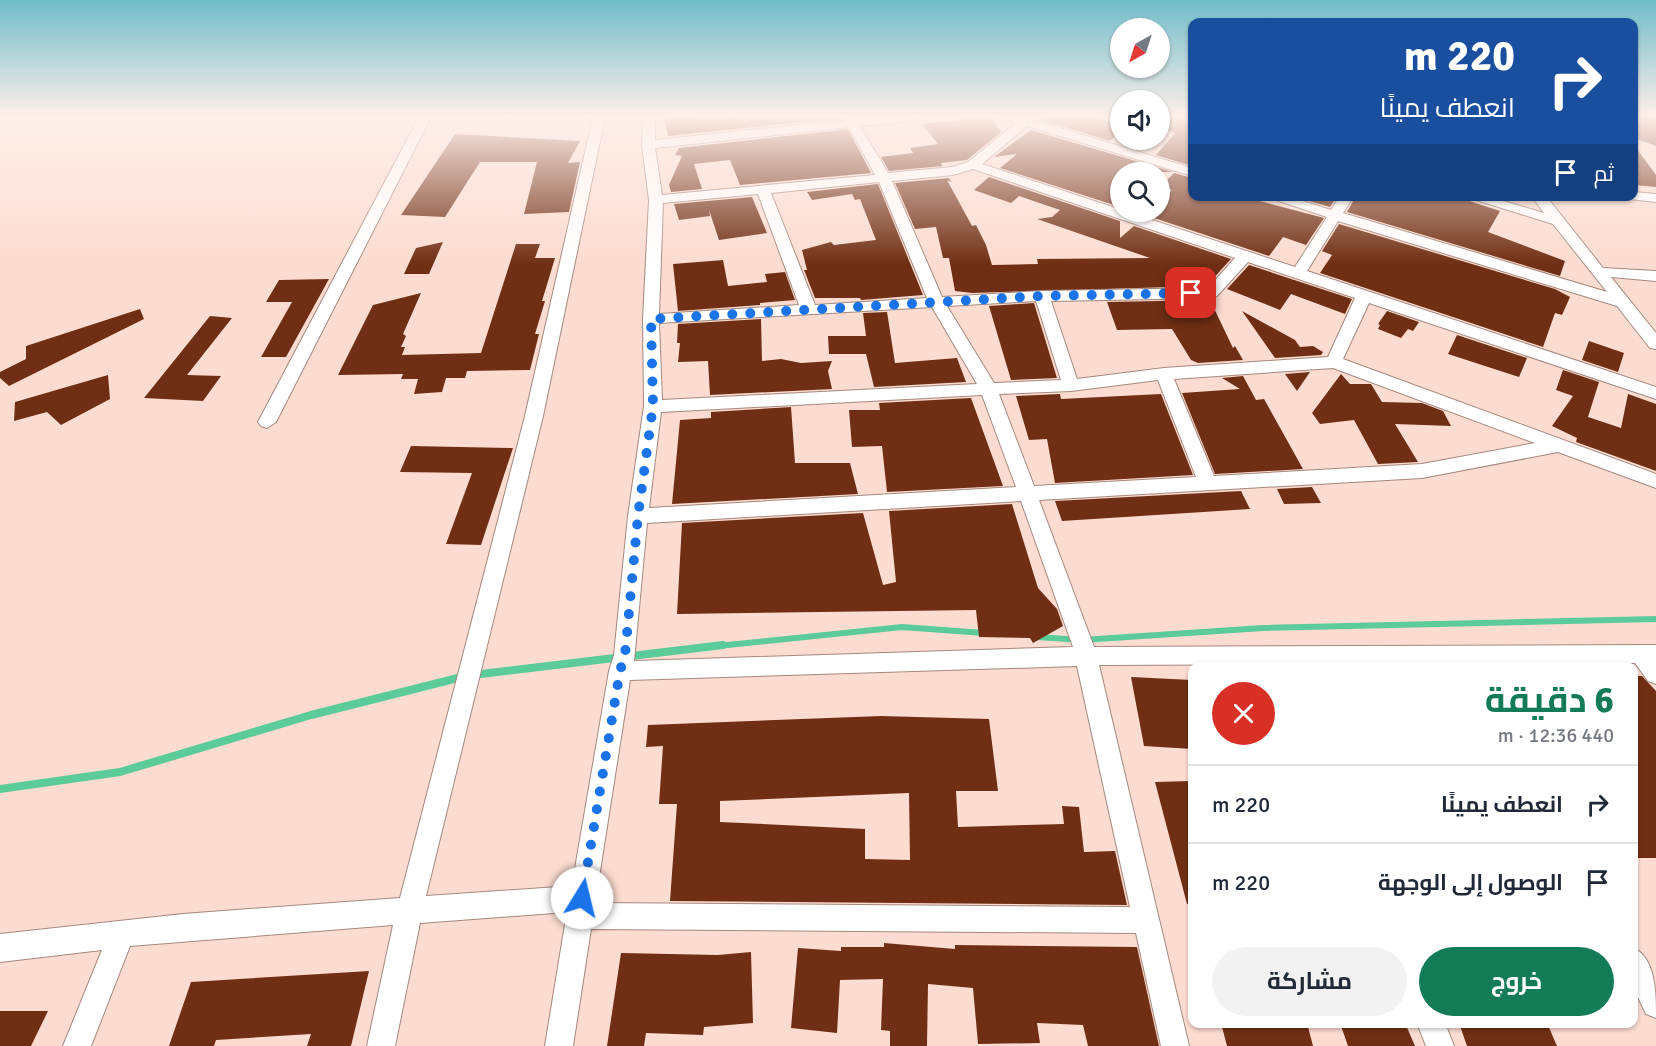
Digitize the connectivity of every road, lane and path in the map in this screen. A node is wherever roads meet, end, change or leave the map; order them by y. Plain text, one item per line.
1 (400, 166) edge
2 (588, 166) edge
3 (651, 166) edge
4 (877, 166) edge
5 (970, 166) edge
6 (975, 166) edge
7 (1173, 166) edge
8 (1188, 171) edge
9 (884, 178) junction
10 (763, 190) junction
11 (1638, 196) edge
12 (1656, 198) edge
13 (656, 201) junction
14 (1287, 201) edge
15 (1344, 201) edge
16 (1488, 201) edge
17 (1542, 201) edge
18 (1335, 216) junction
19 (1558, 221) junction
20 (1245, 256) junction
21 (1598, 272) junction
22 (1298, 274) junction
23 (1656, 276) edge
24 (1042, 296) junction
25 (1364, 296) junction
26 (936, 301) junction
27 (1622, 302) junction
28 (809, 310) junction
29 (651, 319) junction
30 (1656, 344) edge
31 (1334, 362) junction
32 (1164, 374) junction
33 (1071, 385) junction
34 (988, 388) junction
35 (1656, 393) edge
36 (653, 406) junction
37 (267, 422) dead end
38 (1559, 445) junction
39 (1656, 481) edge
40 (1209, 483) junction
41 (1027, 494) junction
42 (638, 516) junction
43 (1649, 654) edge
44 (1087, 656) junction
45 (1468, 660) edge
46 (1288, 661) edge
47 (620, 671) junction
48 (1656, 674) edge
49 (580, 907) junction
50 (410, 909) junction
51 (1146, 920) junction
52 (122, 933) junction
53 (0, 948) edge
54 (1638, 970) edge
55 (1656, 1004) edge
56 (1433, 1028) edge
57 (77, 1046) edge
58 (381, 1046) edge
59 (559, 1046) edge
60 (1175, 1046) edge
61 (1440, 1046) edge

1 - 37 street
2 - 50 street
3 - 13 street
4 - 9 street
5 - 9 street
6 - 20 street
7 - 8 street
9 - 10 street
9 - 26 street
10 - 13 street
10 - 28 street
11 - 12 street
13 - 29 street
14 - 18 street
15 - 18 street
16 - 19 street
17 - 19 street
18 - 22 street
18 - 27 street
19 - 21 street
20 - 22 street
20 - 24 street
21 - 23 street
21 - 27 street
22 - 25 street
24 - 26 street
24 - 33 street
25 - 31 street
25 - 35 street
26 - 28 street
26 - 34 street
27 - 30 street
28 - 29 street
29 - 36 street
31 - 32 street
31 - 38 street
32 - 33 street
32 - 40 street
33 - 34 street
34 - 36 street
34 - 41 street
36 - 42 street
38 - 39 street
38 - 40 street
40 - 41 street
41 - 42 street
41 - 44 street
42 - 47 street
43 - 45 street
43 - 48 street
44 - 46 street
44 - 47 street
44 - 51 street
45 - 46 street
47 - 49 street
49 - 50 street
49 - 51 street
49 - 59 street
50 - 52 street
50 - 58 street
51 - 60 street
52 - 53 street
52 - 57 street
54 - 55 street
56 - 61 street

